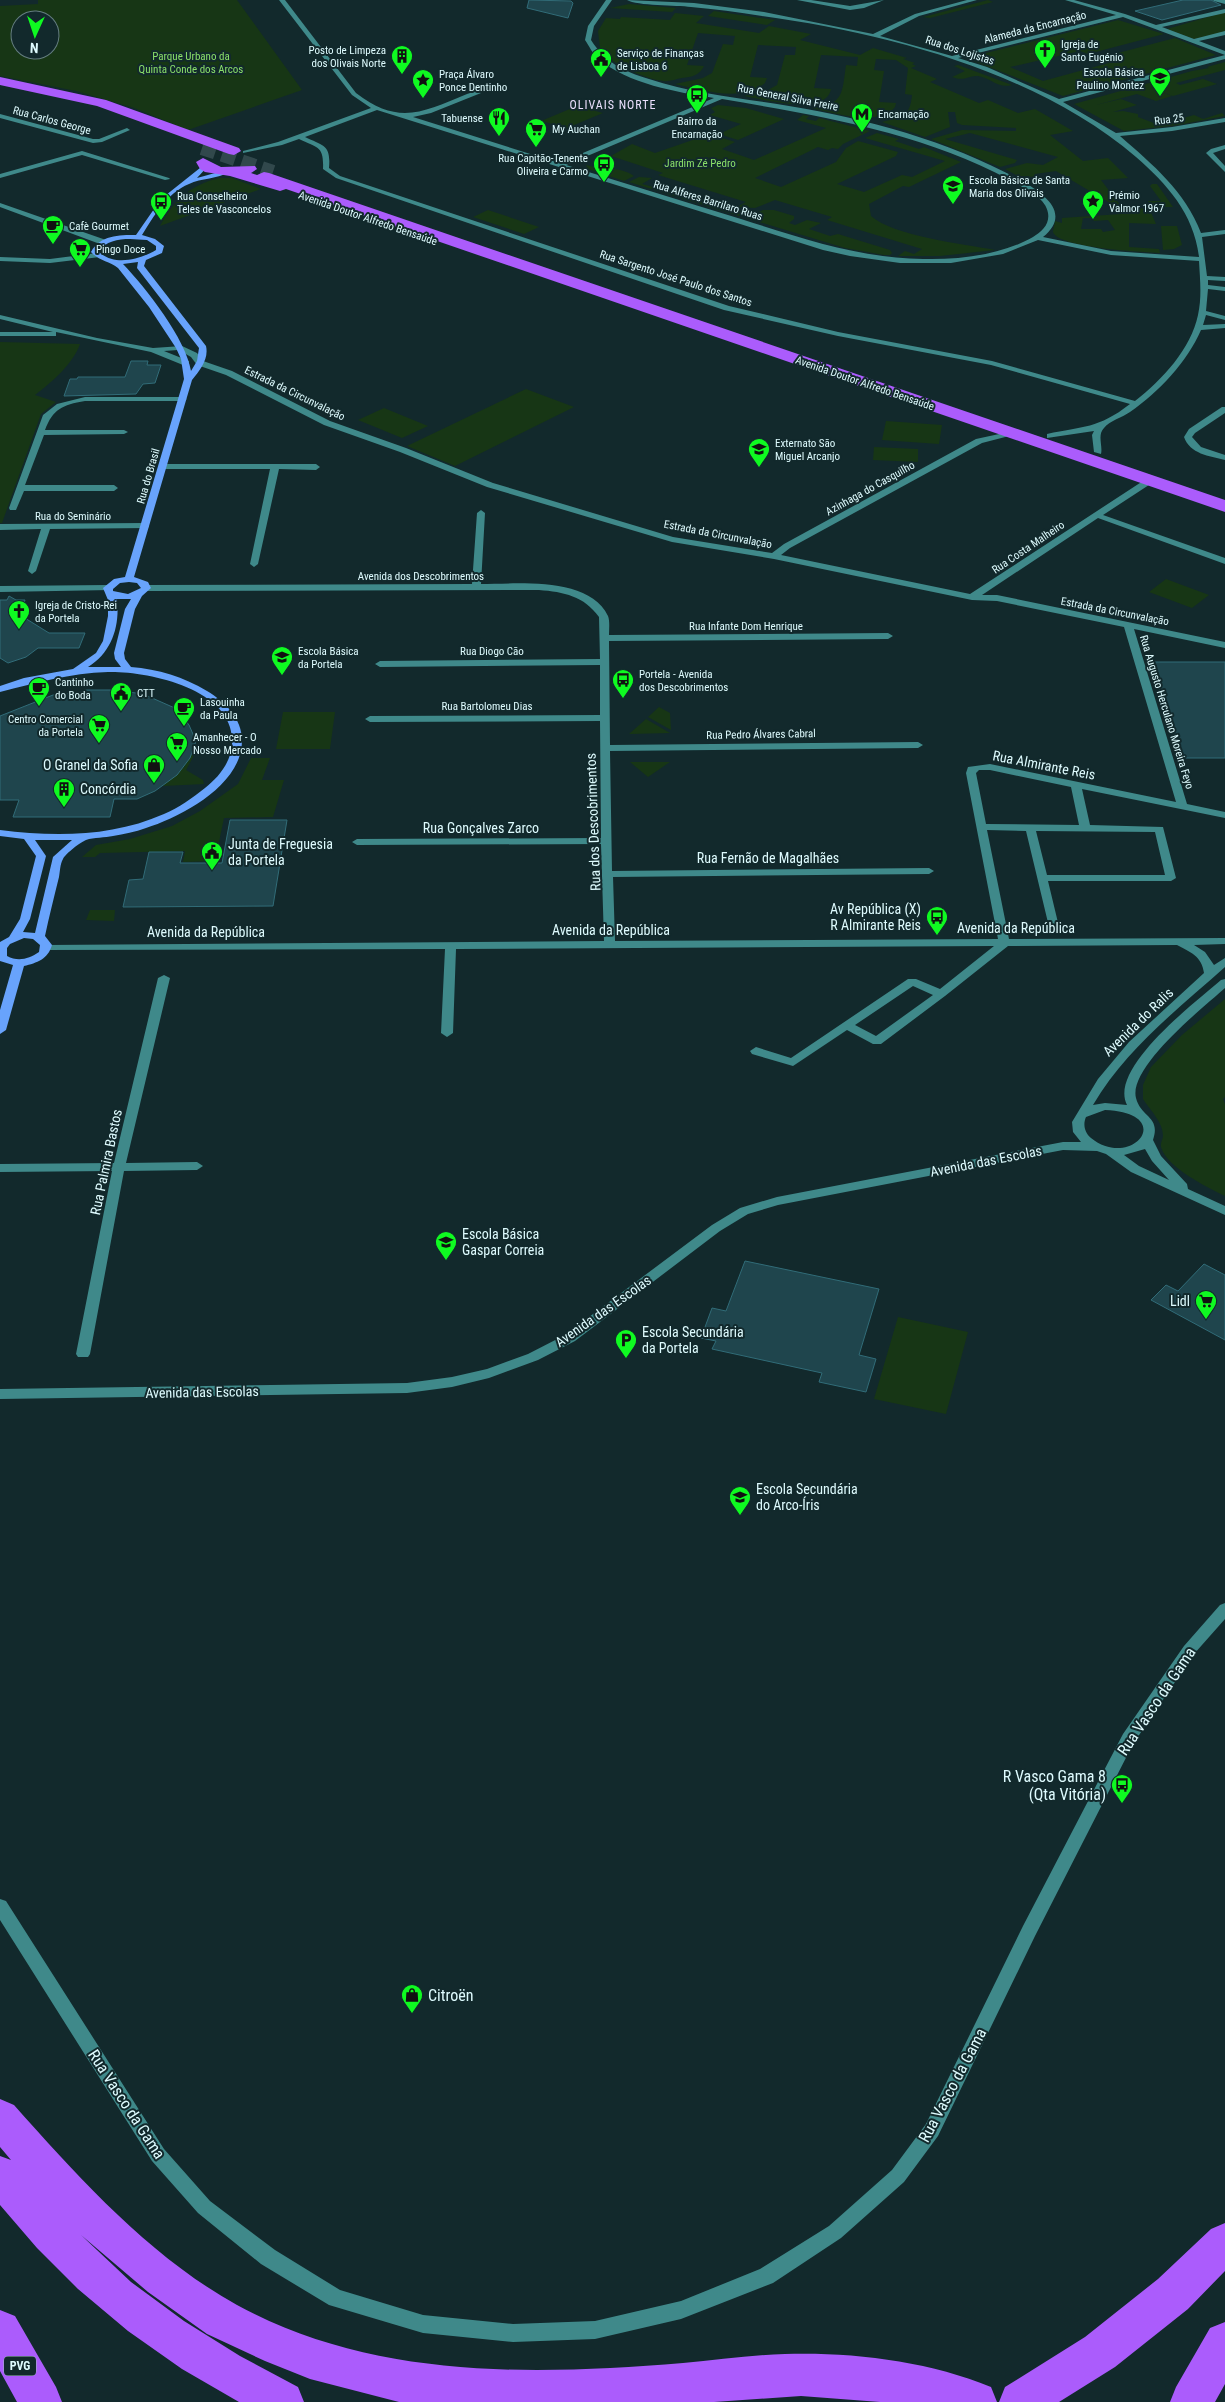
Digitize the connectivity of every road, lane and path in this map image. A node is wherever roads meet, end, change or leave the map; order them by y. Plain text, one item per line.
1 (282, 0) edge
2 (609, 0) edge
3 (630, 0) edge
4 (647, 0) edge
5 (800, 0) edge
6 (881, 0) edge
7 (974, 0) edge
8 (1068, 0) edge
9 (1073, 0) edge
10 (1079, 0) edge
11 (1094, 0) edge
12 (1216, 0) edge
13 (660, 1) edge
14 (1224, 1) edge
15 (1225, 11) edge
16 (1122, 15) junction
17 (1156, 28) junction
18 (1225, 33) edge
19 (874, 36) junction
20 (1194, 41) junction
21 (1225, 53) edge
22 (1225, 57) edge
23 (951, 58) junction
24 (0, 81) edge
25 (0, 85) edge
26 (494, 86) dead end
27 (0, 90) edge
28 (43, 90) junction
29 (722, 96) junction
30 (58, 101) junction
31 (1058, 102) junction
32 (376, 108) junction
33 (74, 112) dead end
34 (0, 116) edge
35 (403, 117) junction
36 (1225, 120) edge
37 (110, 124) dead end
38 (127, 130) junction
39 (1114, 135) junction
40 (142, 136) dead end
41 (299, 137) junction
42 (280, 144) junction
43 (1225, 148) edge
44 (240, 152) junction
45 (198, 156) junction
46 (559, 165) junction
47 (265, 166) junction
48 (1225, 170) edge
49 (228, 172) junction
50 (0, 176) edge
51 (167, 179) dead end
52 (187, 183) junction
53 (0, 205) edge
54 (1225, 232) edge
55 (138, 236) junction
56 (1038, 238) junction
57 (1200, 238) junction
58 (103, 242) junction
59 (1217, 242) dead end
60 (97, 255) junction
61 (512, 257) junction
62 (0, 259) edge
63 (143, 259) junction
64 (1203, 259) junction
65 (114, 261) junction
66 (1205, 278) junction
67 (1225, 279) edge
68 (1205, 287) junction
69 (1225, 289) edge
70 (1203, 312) junction
71 (0, 317) edge
72 (1225, 318) edge
73 (32, 323) junction
74 (1225, 326) edge
75 (1198, 328) junction
76 (0, 334) edge
77 (21, 334) junction
78 (81, 336) junction
79 (198, 343) junction
80 (153, 350) junction
81 (183, 350) junction
82 (163, 353) junction
83 (186, 363) junction
84 (200, 363) junction
85 (188, 379) junction
86 (183, 399) junction
87 (1135, 403) junction
88 (1225, 408) edge
89 (1100, 426) junction
90 (124, 432) dead end
91 (40, 433) junction
92 (982, 433) junction
93 (1050, 436) junction
94 (1098, 452) junction
95 (1225, 458) edge
96 (163, 466) junction
97 (275, 466) junction
98 (316, 467) dead end
99 (1149, 481) junction
100 (20, 488) junction
101 (114, 488) dead end
102 (1225, 495) edge
103 (1225, 506) edge
104 (13, 508) dead end
105 (482, 514) dead end
106 (1096, 515) junction
107 (145, 526) junction
108 (0, 527) edge
109 (46, 527) junction
110 (774, 556) junction
111 (1225, 561) edge
112 (254, 564) dead end
113 (32, 571) dead end
114 (129, 579) junction
115 (476, 587) junction
116 (0, 588) edge
117 (110, 592) junction
118 (142, 592) junction
119 (972, 597) junction
120 (1128, 625) junction
121 (888, 636) dead end
122 (604, 638) junction
123 (1225, 644) edge
124 (604, 662) junction
125 (380, 664) dead end
126 (76, 671) junction
127 (130, 671) junction
128 (0, 689) edge
129 (604, 699) joint
130 (604, 718) junction
131 (370, 719) dead end
132 (918, 745) dead end
133 (604, 748) junction
134 (1076, 786) junction
135 (1182, 806) junction
136 (1225, 815) edge
137 (982, 827) junction
138 (1030, 827) junction
139 (1085, 828) junction
140 (0, 833) edge
141 (28, 837) junction
142 (84, 837) junction
143 (606, 841) junction
144 (357, 842) dead end
145 (929, 871) dead end
146 (608, 874) junction
147 (1042, 878) junction
148 (1055, 931) dead end
149 (14, 937) junction
150 (39, 937) junction
151 (1225, 941) edge
152 (1177, 942) junction
153 (1004, 943) junction
154 (610, 945) junction
155 (451, 946) junction
156 (0, 948) edge
157 (46, 948) junction
158 (1225, 961) edge
159 (19, 963) junction
160 (1210, 975) junction
161 (164, 978) dead end
162 (1225, 982) edge
163 (941, 994) junction
164 (846, 1025) junction
165 (0, 1030) edge
166 (447, 1033) dead end
167 (756, 1051) dead end
168 (1082, 1114) junction
169 (1140, 1115) junction
170 (1147, 1141) junction
171 (1096, 1147) junction
172 (1109, 1151) junction
173 (197, 1166) dead end
174 (119, 1167) junction
175 (0, 1168) edge
176 (1186, 1191) junction
177 (1225, 1211) edge
178 (83, 1354) dead end
179 (0, 1394) edge
180 (1225, 1609) edge
181 (0, 1906) edge
182 (0, 2118) edge
183 (0, 2175) edge
184 (1225, 2243) edge
185 (0, 2331) edge
186 (1225, 2343) edge
187 (41, 2402) edge
188 (283, 2402) edge
189 (976, 2402) edge
190 (1020, 2402) edge
191 (1191, 2402) edge

1 - 32 street, Rua Alferes Barrilaro Ruas
2 - 29 street, Rua General Silva Freire
3 - 4 street, Rua dos Lojistas
4 - 13 street, Rua dos Lojistas
5 - 6 street
7 - 19 street
8 - 16 street, Alameda da Encarnação
9 - 10 street
11 - 16 street, Alameda da Encarnação
12 - 14 street
13 - 19 street, Rua dos Lojistas
15 - 17 street
16 - 17 street, Alameda da Encarnação
16 - 23 street, Alameda da Encarnação
17 - 20 street, Alameda da Encarnação
18 - 20 street
19 - 23 street, Rua dos Lojistas
20 - 21 street, Alameda da Encarnação
22 - 31 street
23 - 31 street, Rua dos Lojistas
24 - 28 highway
25 - 30 highway
26 - 35 street
27 - 30 highway
27 - 33 highway
28 - 44 highway
28 - 45 highway
29 - 46 street
29 - 56 street, Rua General Silva Freire
30 - 45 highway
31 - 39 street, Rua dos Lojistas
32 - 35 street, Rua Alferes Barrilaro Ruas
32 - 41 street
34 - 38 street, Rua Carlos George
35 - 46 street, Rua Alferes Barrilaro Ruas
36 - 39 street, Rua 25
37 - 38 highway
38 - 40 highway
39 - 57 street, Rua dos Lojistas
41 - 42 street
41 - 87 street, Rua Sargento José Paulo dos Santos
42 - 44 street
42 - 47 street
43 - 48 street
44 - 45 highway
44 - 47 highway, Avenida Doutor Alfredo Bensaúde
45 - 49 highway, Avenida Doutor Alfredo Bensaúde
45 - 52 main road
46 - 56 street, Rua Alferes Barrilaro Ruas
47 - 49 highway
47 - 61 highway, Avenida Doutor Alfredo Bensaúde
49 - 52 main road
49 - 61 highway, Avenida Doutor Alfredo Bensaúde
50 - 51 street
52 - 55 main road
53 - 58 street
54 - 57 street
55 - 58 main road
55 - 63 main road
56 - 64 street
57 - 59 street
57 - 64 street, Rua dos Lojistas
58 - 60 main road
60 - 62 street
60 - 65 main road
61 - 92 highway, Avenida Doutor Alfredo Bensaúde
61 - 93 highway, Avenida Doutor Alfredo Bensaúde
63 - 65 main road
63 - 79 main road
64 - 66 street, Rua dos Lojistas
65 - 81 main road, Rua do Brasil
66 - 67 street
66 - 68 street, Rua dos Lojistas
68 - 69 street
68 - 70 street, Rua dos Lojistas
70 - 72 street
70 - 75 street, Rua dos Lojistas
71 - 73 street
73 - 77 street
73 - 78 street
74 - 75 street
75 - 87 street, Rua dos Lojistas
76 - 77 street
77 - 78 street
78 - 80 street
79 - 81 street
79 - 84 main road
80 - 81 street
80 - 82 street
81 - 82 street
81 - 83 main road, Rua do Brasil
81 - 84 street
82 - 83 street
83 - 85 main road, Rua do Brasil
84 - 85 main road, Rua do Brasil
84 - 110 street, Estrada da Circunvalação
85 - 86 main road, Rua do Brasil
86 - 91 street
86 - 96 main road, Rua do Brasil
87 - 89 street, Rua dos Lojistas
88 - 95 street
89 - 93 street
89 - 94 street
90 - 91 street
91 - 100 street
92 - 99 highway, Avenida Doutor Alfredo Bensaúde
92 - 110 street, Azinhaga do Casquilho
93 - 94 highway, Avenida Doutor Alfredo Bensaúde
94 - 102 highway, Avenida Doutor Alfredo Bensaúde
96 - 97 street
96 - 107 main road, Rua do Brasil
97 - 98 street
97 - 112 street
99 - 103 highway, Avenida Doutor Alfredo Bensaúde
99 - 106 street, Rua Costa Malheiro
100 - 101 street
100 - 104 street
105 - 115 street
106 - 111 street
106 - 119 street, Rua Costa Malheiro
107 - 109 street, Rua do Seminário
107 - 114 main road, Rua do Brasil
108 - 109 street, Rua do Seminário
109 - 113 street
110 - 119 street, Estrada da Circunvalação
114 - 117 main road
114 - 118 main road
115 - 118 street, Avenida dos Descobrimentos
115 - 122 street, Avenida dos Descobrimentos
116 - 117 street
117 - 118 main road
117 - 126 main road
118 - 127 main road
119 - 120 street, Estrada da Circunvalação
120 - 123 street, Estrada da Circunvalação
120 - 135 street, Rua Augusto Herculano Moreira Feyo
121 - 122 street, Rua Infante Dom Henrique
122 - 124 street, Avenida dos Descobrimentos
124 - 125 street, Rua Diogo Cão
124 - 129 street, Avenida dos Descobrimentos
126 - 127 main road
126 - 128 main road
127 - 142 main road
129 - 130 street, Rua dos Descobrimentos
130 - 131 street, Rua Bartolomeu Dias
130 - 133 street, Rua dos Descobrimentos
132 - 133 street, Rua Pedro Álvares Cabral
133 - 143 street, Rua dos Descobrimentos
134 - 135 street, Rua Almirante Reis
134 - 137 street, Rua Almirante Reis
134 - 139 street
135 - 136 street, Rua Almirante Reis
137 - 138 street
137 - 153 street, Rua Almirante Reis
138 - 139 street
138 - 147 street
139 - 147 street
140 - 141 main road
141 - 142 main road
141 - 149 main road
142 - 150 main road
143 - 144 street, Rua Gonçalves Zarco
143 - 146 street, Rua dos Descobrimentos
145 - 146 street, Rua Fernão de Magalhães
146 - 154 street, Rua dos Descobrimentos
147 - 148 street
149 - 150 main road
149 - 156 main road
150 - 157 main road
151 - 152 street, Avenida da República
152 - 153 street, Avenida da República
152 - 160 street
153 - 154 street, Avenida da República
153 - 163 street
154 - 155 street, Avenida da República
155 - 157 street, Avenida da República
155 - 166 street
156 - 159 main road
157 - 159 main road
158 - 160 street, Avenida do Ralis
159 - 165 main road
160 - 168 street, Avenida do Ralis
161 - 174 street, Rua Palmira Bastos
162 - 169 street
163 - 164 street
163 - 164 street
164 - 167 street
168 - 169 street
168 - 171 street
169 - 170 street
170 - 172 street
170 - 176 street
171 - 172 street
171 - 179 street, Avenida das Escolas
172 - 176 street
173 - 174 street
174 - 175 street
174 - 178 street, Rua Palmira Bastos
176 - 177 street
180 - 181 street, Rua Vasco da Gama
182 - 189 highway
183 - 188 highway
184 - 190 highway
185 - 187 highway, PVG
186 - 191 highway

